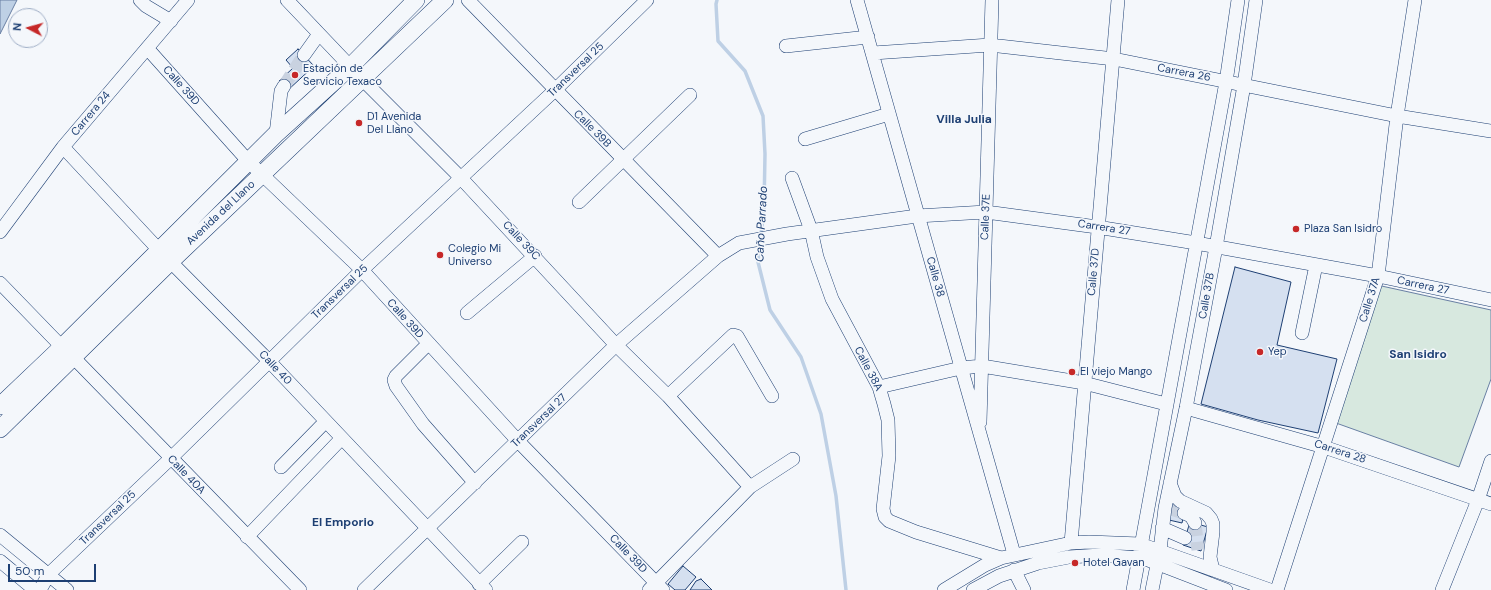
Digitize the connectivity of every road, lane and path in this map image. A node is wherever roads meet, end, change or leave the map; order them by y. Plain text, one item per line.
1 (140, 0) edge
2 (188, 0) edge
3 (287, 0) edge
4 (416, 0) edge
5 (445, 0) edge
6 (468, 0) edge
7 (647, 0) edge
8 (857, 0) edge
9 (992, 0) edge
10 (1118, 0) edge
11 (1238, 0) edge
12 (1256, 0) edge
13 (1415, 0) edge
14 (171, 21) junction
15 (319, 34) junction
16 (868, 37) junction
17 (990, 45) junction
18 (786, 46) dead end
19 (147, 48) junction
20 (873, 53) junction
21 (304, 55) tunnel mouth
22 (1114, 59) junction
23 (350, 66) junction
24 (363, 80) junction
25 (1226, 82) junction
26 (284, 86) tunnel mouth
27 (1244, 86) junction
28 (554, 91) junction
29 (690, 95) dead end
30 (889, 114) junction
31 (1397, 116) junction
32 (1491, 131) edge
33 (276, 134) junction
34 (804, 138) dead end
35 (63, 147) junction
36 (623, 159) junction
37 (249, 162) junction
38 (263, 174) junction
39 (460, 177) junction
40 (792, 178) dead end
41 (579, 202) dead end
42 (986, 212) junction
43 (918, 216) junction
44 (1098, 227) junction
45 (811, 230) junction
46 (0, 232) edge
47 (1196, 243) junction
48 (1216, 247) junction
49 (165, 256) junction
50 (534, 256) junction
51 (718, 256) junction
52 (1316, 265) junction
53 (362, 270) junction
54 (1378, 276) junction
55 (0, 283) edge
56 (1491, 300) edge
57 (467, 313) dead end
58 (1302, 333) dead end
59 (428, 344) junction
60 (616, 345) junction
61 (68, 352) junction
62 (269, 361) junction
63 (982, 366) junction
64 (961, 368) junction
65 (1084, 383) junction
66 (879, 387) junction
67 (668, 396) junction
68 (772, 396) dead end
69 (1166, 404) junction
70 (0, 406) edge
71 (1186, 408) junction
72 (325, 422) junction
73 (0, 429) edge
74 (980, 435) junction
75 (342, 439) junction
76 (518, 441) junction
77 (1324, 447) junction
78 (170, 459) junction
79 (793, 459) dead end
80 (1491, 461) edge
81 (281, 467) dead end
82 (475, 483) junction
83 (1170, 483) junction
84 (750, 487) junction
85 (1478, 500) junction
86 (1491, 504) edge
87 (1184, 513) tunnel mouth
88 (1195, 523) tunnel mouth
89 (427, 528) junction
90 (1162, 528) junction
91 (0, 535) edge
92 (246, 536) junction
93 (1185, 538) dead end
94 (522, 542) dead end
95 (1071, 543) junction
96 (1140, 544) junction
97 (1160, 550) junction
98 (1198, 550) tunnel mouth
99 (1007, 556) junction
100 (1138, 558) junction
101 (0, 561) edge
102 (1157, 564) junction
103 (1198, 564) junction
104 (1014, 570) junction
105 (1214, 570) junction
106 (49, 574) junction
107 (482, 587) edge
108 (656, 588) edge
109 (35, 590) edge
110 (40, 590) edge
111 (67, 590) edge
112 (300, 590) edge
113 (364, 590) edge
114 (944, 590) edge
115 (973, 590) edge
116 (1024, 590) edge
117 (1133, 590) edge
118 (1152, 590) edge
119 (1226, 590) edge
120 (1270, 590) edge
121 (1277, 590) edge
122 (1442, 590) edge

1 - 14 street
2 - 14 street, Carrera 24
3 - 15 street, Calle 39C
4 - 23 main road, Avenida del Llano
5 - 24 main road, Avenida del Llano
6 - 28 street, Calle 39B
7 - 28 street, Transversal 25
8 - 16 street, Calle 38
9 - 17 street, Calle 37E
10 - 22 street, Calle 37D
11 - 25 street, Calle 37B
12 - 27 street, Calle 37B
13 - 31 street, Calle 37A
14 - 19 street, Carrera 24
15 - 21 street
15 - 23 street, Calle 39C
16 - 18 street
16 - 20 street, Calle 38
17 - 20 street, Carrera 26
17 - 22 street, Carrera 26
17 - 42 street, Calle 37E
19 - 35 street, Carrera 24
19 - 37 street, Calle 39D
20 - 30 street, Calle 38
22 - 25 street, Carrera 26
22 - 44 street, Calle 37D
23 - 24 street, Calle 39C
23 - 33 main road, Avenida del Llano
24 - 38 main road, Avenida del Llano
24 - 39 street, Calle 39C
25 - 27 street, Carrera 26
25 - 47 street, Calle 37B
26 - 33 street
27 - 31 street, Carrera 26
27 - 48 street, Calle 37B
28 - 36 street, Calle 39B
28 - 39 street, Transversal 25
29 - 36 street
30 - 34 street
30 - 43 street, Calle 38
31 - 32 street, Carrera 26
31 - 54 street, Calle 37A
33 - 37 main road, Avenida del Llano
35 - 46 street, Carrera 24
35 - 49 street, Calle 40
36 - 41 street
36 - 51 street, Calle 39B
37 - 38 street, Calle 39D
37 - 49 main road, Avenida del Llano
38 - 49 main road, Avenida del Llano
38 - 53 street, Calle 39D
39 - 50 street, Calle 39C
39 - 53 street, Transversal 25
40 - 45 street, Calle 38A
42 - 43 street, Carrera 27
42 - 44 street, Carrera 27
42 - 63 street, Calle 37E
43 - 45 street, Carrera 27
43 - 64 street, Calle 38
44 - 47 street, Carrera 27
44 - 65 street, Calle 37D
45 - 51 street, Carrera 27
45 - 66 street, Calle 38A
47 - 48 street, Carrera 27
47 - 69 street, Calle 37B
48 - 52 street, Carrera 27
48 - 71 street, Calle 37B
49 - 61 main road, Avenida del Llano
49 - 62 street, Calle 40
50 - 57 street
50 - 60 street, Calle 39C
51 - 60 street, Transversal 27
52 - 54 street, Carrera 27
52 - 58 street
53 - 59 street, Calle 39D
53 - 62 street, Transversal 25
54 - 56 street, Carrera 27
54 - 77 street, Calle 37A
55 - 61 street, Calle 40A
59 - 76 street, Calle 39D
59 - 82 street
60 - 67 street, Calle 39C
60 - 76 street, Transversal 27
61 - 70 main road, Avenida del Llano
61 - 73 main road, Avenida del Llano
61 - 78 street, Calle 40A
62 - 72 street, Calle 40
62 - 78 street, Transversal 25
63 - 64 street
63 - 65 street
63 - 74 street, Calle 37E
64 - 66 street
64 - 74 street, Calle 38
65 - 69 street
65 - 95 street, Calle 37D
66 - 99 street, Calle 38A
67 - 68 street
67 - 84 street, Calle 39C
69 - 96 street, Calle 37B
71 - 77 street, Carrera 28
71 - 83 street, Calle 37B
72 - 75 street, Calle 40
72 - 81 street
74 - 99 street, Calle 38
75 - 89 street, Calle 40
75 - 92 street
76 - 82 street, Transversal 27
76 - 108 street, Calle 39D
77 - 85 street, Carrera 28
77 - 121 street, Calle 37A
78 - 92 street, Calle 40A
78 - 106 street, Transversal 25
79 - 84 street
80 - 85 street
82 - 89 street, Transversal 27
83 - 90 street, Calle 37B
83 - 105 street
84 - 108 street
85 - 86 street, Carrera 28
85 - 122 street
87 - 88 street
89 - 107 street, Calle 40
89 - 113 street, Transversal 27
90 - 93 street
90 - 97 street, Calle 37B
91 - 106 street
92 - 112 street, Calle 40A
94 - 107 street
95 - 96 street
95 - 99 street
96 - 97 street
96 - 100 street, Calle 37B
97 - 102 street, Calle 37B
97 - 103 street
98 - 103 street
99 - 114 street
100 - 102 street
100 - 104 street
100 - 117 street, Calle 37B
101 - 109 street
102 - 118 street, Calle 37B
102 - 119 street
103 - 105 street
104 - 115 street
104 - 116 street
105 - 120 street
106 - 110 street, Transversal 25
106 - 111 street

